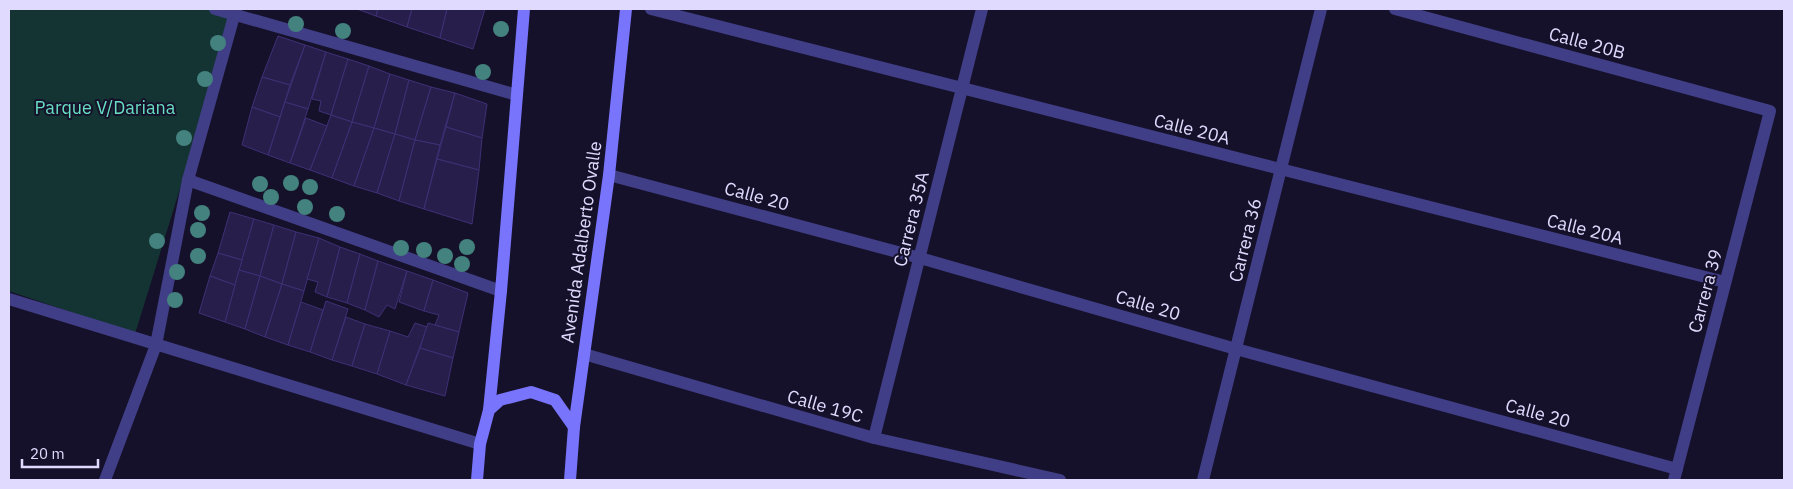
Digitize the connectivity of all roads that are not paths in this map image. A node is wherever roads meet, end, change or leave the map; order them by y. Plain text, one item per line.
1 (215, 9) edge
2 (524, 9) edge
3 (626, 9) edge
4 (651, 9) edge
5 (982, 9) edge
6 (1321, 9) edge
7 (1395, 9) edge
8 (235, 12) edge
9 (962, 88) junction
10 (517, 95) junction
11 (1770, 110) joint
12 (1281, 169) junction
13 (609, 175) junction
14 (188, 180) junction
15 (920, 258) junction
16 (1725, 282) junction
17 (501, 290) junction
18 (9, 299) edge
19 (156, 345) junction
20 (1236, 349) junction
21 (584, 354) junction
22 (489, 410) junction
23 (574, 427) junction
24 (874, 438) junction
25 (480, 444) junction
26 (1675, 475) edge
27 (104, 480) edge
28 (477, 480) edge
29 (570, 480) edge
30 (1060, 480) edge
31 (1203, 480) edge

1 - 8 street
2 - 10 street
3 - 13 street, Avenida Adalberto Ovalle
4 - 9 street, Calle 20A
5 - 9 street, Carrera 35A
6 - 12 street, Carrera 36
7 - 11 street, Calle 20B
8 - 10 street
8 - 14 street
9 - 12 street, Calle 20A
9 - 15 street, Carrera 35A
10 - 17 street
11 - 16 street, Carrera 39
12 - 16 street, Calle 20A
12 - 20 street, Carrera 36
13 - 15 street, Calle 20
13 - 21 street, Avenida Adalberto Ovalle
14 - 17 street
14 - 19 street
15 - 20 street, Calle 20
15 - 24 street, Carrera 35A
16 - 26 street, Carrera 39
17 - 22 street
18 - 19 street
19 - 25 street
19 - 27 street
20 - 26 street, Calle 20
20 - 31 street, Carrera 36
21 - 23 street, Avenida Adalberto Ovalle
21 - 24 street, Calle 19C
22 - 23 street
22 - 25 street
23 - 29 street, Avenida Adalberto Ovalle
24 - 30 street, Calle 19C
25 - 28 street

